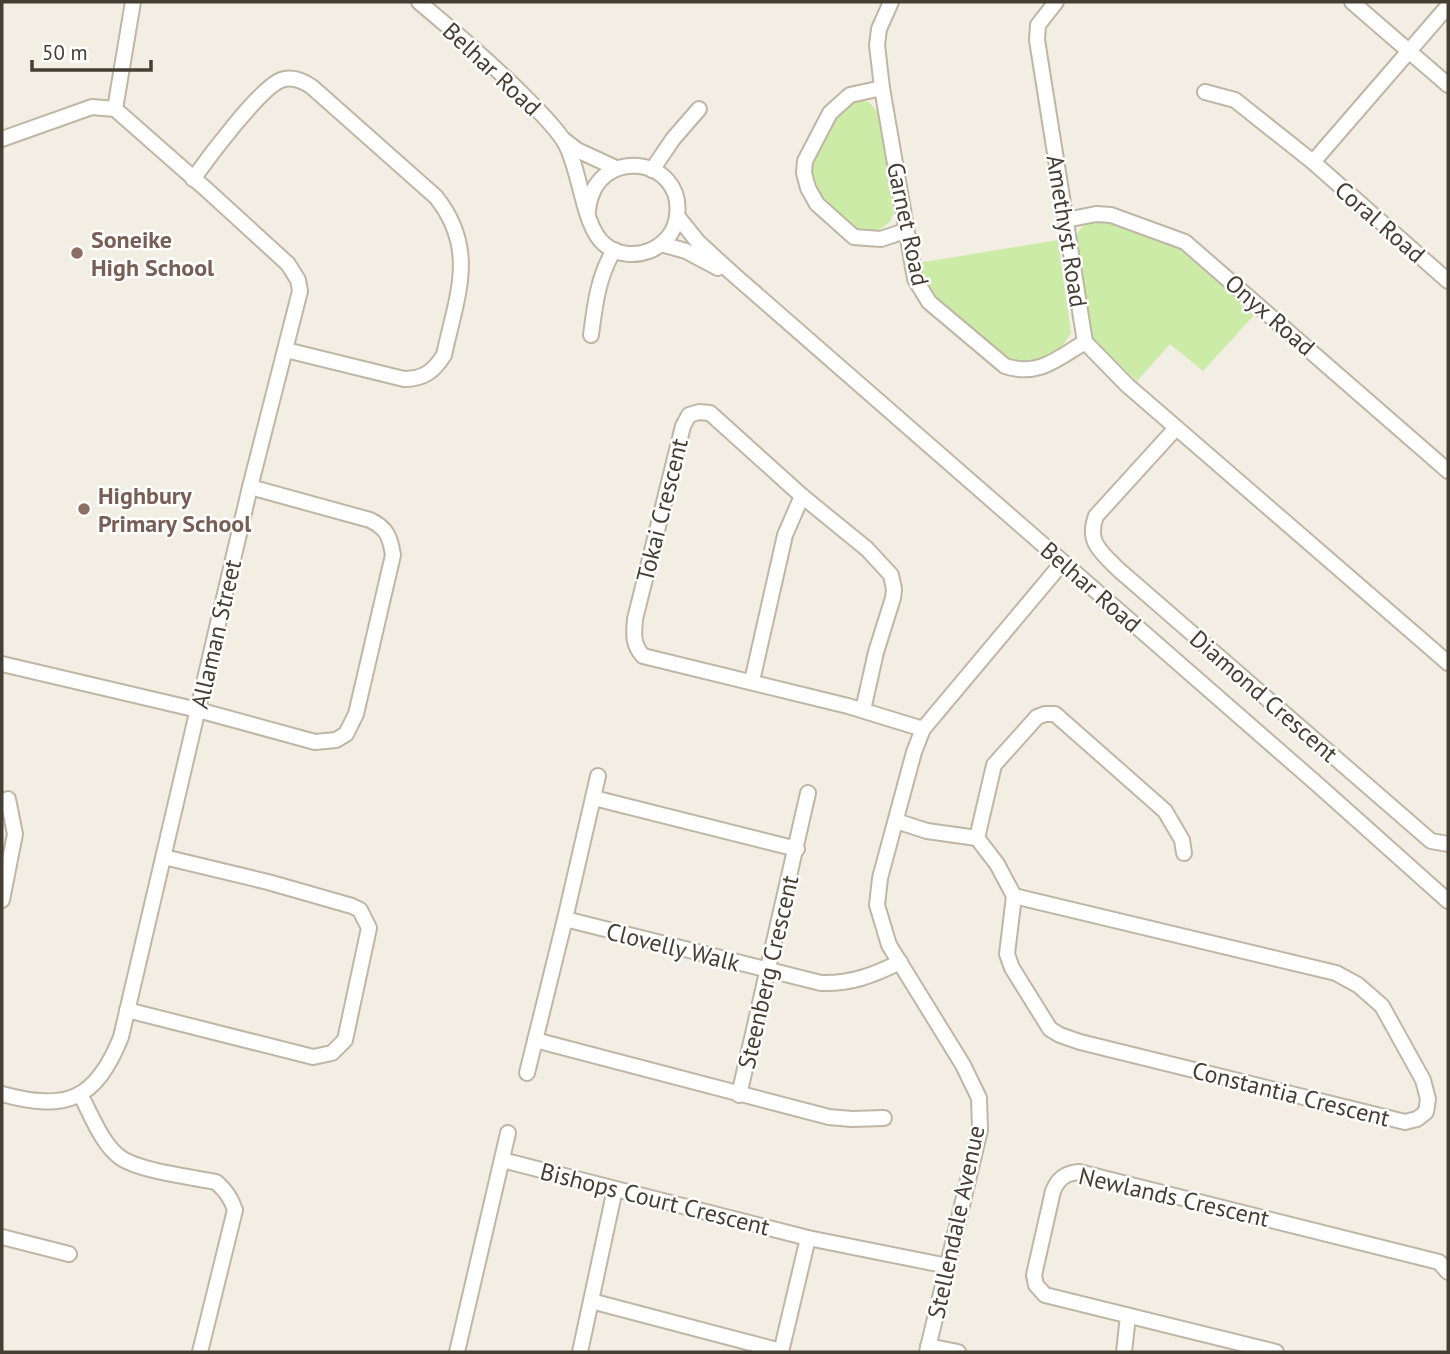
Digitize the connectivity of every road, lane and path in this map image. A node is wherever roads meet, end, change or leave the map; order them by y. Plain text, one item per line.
1 (133, 2) edge
2 (419, 2) edge
3 (891, 2) edge
4 (1056, 2) edge
5 (1352, 2) edge
6 (1448, 6) edge
7 (1409, 51) junction
8 (1448, 85) edge
9 (882, 88) junction
10 (1205, 92) dead end
11 (115, 109) junction
12 (699, 109) dead end
13 (2, 139) edge
14 (563, 140) junction
15 (1313, 162) junction
16 (616, 168) junction
17 (652, 170) junction
18 (193, 179) junction
19 (588, 212) junction
20 (677, 216) junction
21 (1066, 220) junction
22 (905, 231) junction
23 (662, 244) junction
24 (614, 250) junction
25 (733, 274) junction
26 (1448, 281) edge
27 (591, 335) dead end
28 (1085, 342) junction
29 (286, 349) junction
30 (1176, 428) junction
31 (1448, 471) edge
32 (250, 487) junction
33 (802, 496) junction
34 (1063, 562) junction
35 (1448, 663) edge
36 (2, 664) edge
37 (752, 681) junction
38 (198, 710) junction
39 (863, 710) junction
40 (923, 729) junction
41 (598, 776) dead end
42 (808, 793) dead end
43 (594, 798) junction
44 (8, 799) dead end
45 (896, 821) junction
46 (977, 838) junction
47 (1448, 844) edge
48 (797, 849) junction
49 (1184, 853) dead end
50 (163, 857) junction
51 (1014, 896) junction
52 (2, 900) edge
53 (1448, 901) edge
54 (565, 919) junction
55 (900, 962) junction
56 (767, 971) junction
57 (127, 1010) junction
58 (535, 1040) junction
59 (527, 1073) dead end
60 (2, 1094) edge
61 (80, 1094) junction
62 (739, 1095) junction
63 (884, 1118) dead end
64 (508, 1133) dead end
65 (502, 1160) junction
66 (615, 1189) junction
67 (2, 1237) edge
68 (808, 1238) junction
69 (69, 1254) dead end
70 (948, 1266) junction
71 (1448, 1272) edge
72 (591, 1301) junction
73 (1128, 1316) junction
74 (928, 1349) edge
75 (200, 1352) edge
76 (457, 1352) edge
77 (580, 1352) edge
78 (781, 1352) edge
79 (958, 1352) edge
80 (1124, 1352) edge
81 (1276, 1352) edge

1 - 11 street
2 - 14 street, Belhar Road
3 - 9 street, Garnet Road
4 - 21 street, Amethyst Road
5 - 7 street
6 - 7 street, Coral Road
7 - 8 street
7 - 15 street, Coral Road
9 - 22 street, Garnet Road
9 - 22 street
10 - 15 street, Coral Road
11 - 13 street
11 - 18 street, Allaman Street
12 - 17 street
14 - 16 street, Belhar Road
14 - 19 street, Belhar Road
15 - 26 street, Coral Road
16 - 17 street
16 - 19 street
17 - 20 street
18 - 29 street, Allaman Street
18 - 29 street
19 - 24 street
20 - 23 street
20 - 25 street, Belhar Road
21 - 28 street, Amethyst Road
21 - 31 street, Onyx Road
22 - 28 street, Garnet Road
23 - 24 street
23 - 25 street, Belhar Road
24 - 27 street
25 - 34 street, Belhar Road
28 - 30 street, Amethyst Road
29 - 32 street, Allaman Street
30 - 35 street, Amethyst Road
30 - 47 street, Diamond Crescent
32 - 38 street, Allaman Street
32 - 38 street
33 - 37 street
33 - 37 street, Tokai Crescent
33 - 39 street, Tokai Crescent
34 - 40 street, Stellendale Avenue
34 - 53 street, Belhar Road
36 - 38 street
37 - 39 street, Tokai Crescent
38 - 50 street, Allaman Street
39 - 40 street, Tokai Crescent
40 - 45 street, Stellendale Avenue
41 - 43 street
42 - 48 street, Steenberg Crescent
43 - 48 street, Steenberg Crescent
43 - 54 street
44 - 52 street
45 - 46 street
45 - 55 street, Stellendale Avenue
46 - 49 street
46 - 51 street
48 - 56 street, Steenberg Crescent
50 - 57 street, Allaman Street
50 - 57 street
51 - 51 street, Constantia Crescent
54 - 56 street, Clovelly Walk
54 - 58 street
55 - 56 street, Clovelly Walk
55 - 70 street, Stellendale Avenue
56 - 62 street, Steenberg Crescent
57 - 61 street, Allaman Street
58 - 59 street
58 - 62 street, Steenberg Crescent
60 - 61 street, Allaman Street
61 - 75 street
62 - 63 street
64 - 65 street
65 - 66 street, Bishops Court Crescent
65 - 76 street
66 - 68 street, Bishops Court Crescent
66 - 72 street
67 - 69 street
68 - 70 street, Bishops Court Crescent
68 - 78 street
70 - 74 street, Stellendale Avenue
71 - 73 street, Newlands Crescent
72 - 77 street
72 - 78 street
73 - 80 street
73 - 81 street, Newlands Crescent
74 - 79 street, Stellendale Avenue

